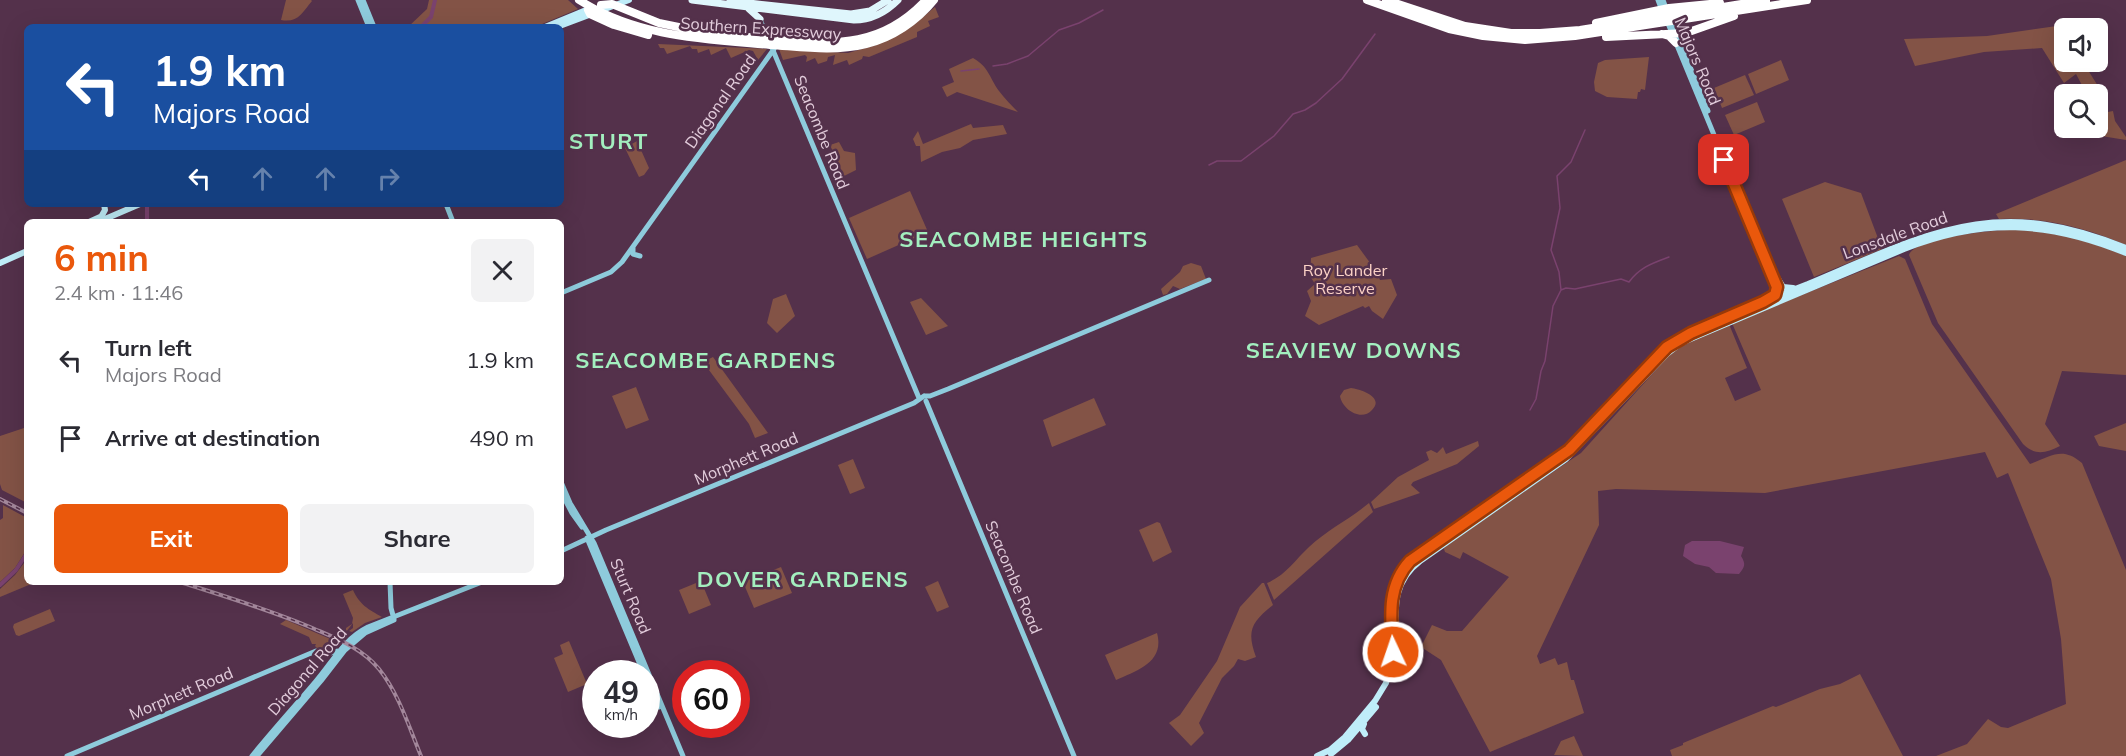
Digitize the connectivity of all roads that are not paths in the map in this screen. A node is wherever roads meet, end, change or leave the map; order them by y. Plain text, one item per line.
1 (360, 0) edge
2 (579, 0) edge
3 (629, 0) edge
4 (692, 0) edge
5 (720, 0) edge
6 (888, 0) edge
7 (898, 0) edge
8 (926, 0) edge
9 (934, 0) edge
10 (1366, 0) edge
11 (1386, 0) edge
12 (1807, 0) edge
13 (1761, 3) edge
14 (591, 6) edge
15 (757, 7) junction
16 (1663, 7) edge
17 (610, 8) edge
18 (748, 8) junction
19 (626, 10) junction
20 (771, 11) junction
21 (813, 13) junction
22 (761, 19) junction
23 (574, 20) junction
24 (371, 24) edge
25 (557, 24) edge
26 (564, 24) edge
27 (1550, 33) junction
28 (1675, 34) junction
29 (723, 35) junction
30 (1542, 40) junction
31 (754, 44) junction
32 (773, 49) junction
33 (1742, 199) junction
34 (107, 207) edge
35 (124, 207) edge
36 (132, 207) edge
37 (114, 211) junction
38 (100, 219) edge
39 (1975, 224) junction
40 (1986, 227) junction
41 (1920, 240) junction
42 (634, 242) junction
43 (2126, 248) edge
44 (24, 251) edge
45 (2126, 253) edge
46 (1886, 254) junction
47 (640, 256) dead end
48 (0, 261) edge
49 (622, 262) junction
50 (613, 266) junction
51 (1846, 271) junction
52 (1775, 274) junction
53 (1209, 280) dead end
54 (1803, 285) junction
55 (1777, 287) junction
56 (564, 290) edge
57 (564, 290) edge
58 (1783, 297) junction
59 (1764, 305) junction
60 (923, 400) junction
61 (564, 489) edge
62 (564, 498) edge
63 (1461, 525) junction
64 (1471, 525) junction
65 (589, 534) junction
66 (1448, 541) junction
67 (579, 542) junction
68 (591, 546) junction
69 (564, 548) edge
70 (1443, 554) dead end
71 (392, 585) edge
72 (476, 585) edge
73 (476, 585) edge
74 (393, 608) junction
75 (404, 613) junction
76 (394, 618) junction
77 (382, 621) junction
78 (346, 645) junction
79 (307, 656) junction
80 (332, 658) junction
81 (639, 660) edge
82 (1396, 660) junction
83 (1392, 677) junction
84 (660, 709) edge
85 (1365, 720) junction
86 (1355, 733) junction
87 (1329, 753) edge
88 (67, 756) edge
89 (252, 756) edge
90 (257, 756) edge
91 (681, 756) edge
92 (1074, 756) edge
93 (1317, 756) edge

1 - 24 main road
2 - 14 highway, Southern Expressway
3 - 17 main road
3 - 19 highway
4 - 18 highway
5 - 15 highway
6 - 21 highway
7 - 21 highway
8 - 29 highway, Southern Expressway
9 - 31 highway, Southern Expressway
10 - 30 highway
11 - 27 highway
12 - 13 highway
13 - 16 highway
13 - 27 highway
13 - 28 highway
13 - 30 highway
14 - 17 highway, Southern Expressway
14 - 17 main road
14 - 23 main road
14 - 31 highway
15 - 18 highway
15 - 20 highway
15 - 21 highway
15 - 22 main road, Seacombe Road
16 - 27 highway
16 - 28 main road, Majors Road
17 - 19 highway
17 - 29 highway, Southern Expressway
17 - 31 highway, Southern Expressway
18 - 22 highway
19 - 29 highway
20 - 21 highway
20 - 22 highway
22 - 32 main road, Seacombe Road
23 - 25 main road
23 - 26 main road
28 - 30 highway
28 - 33 main road, Majors Road
32 - 42 main road, Diagonal Road
32 - 60 main road, Seacombe Road
33 - 52 main road, Majors Road
33 - 55 main road, Majors Road
34 - 37 main road
35 - 37 main road
36 - 38 main road
37 - 38 main road
39 - 40 main road
39 - 41 main road, Lonsdale Road
39 - 43 main road, Lonsdale Road
40 - 41 main road, Lonsdale Road
40 - 45 main road, Lonsdale Road
41 - 46 main road, Lonsdale Road
41 - 46 main road
41 - 46 main road
42 - 47 main road
42 - 49 main road, Diagonal Road
42 - 50 main road, Diagonal Road
44 - 48 main road
46 - 51 main road, Lonsdale Road
49 - 50 main road
49 - 56 main road, Diagonal Road
50 - 57 main road, Diagonal Road
51 - 54 main road, Lonsdale Road
51 - 58 main road, Lonsdale Road
52 - 54 main road
52 - 58 main road, Majors Road
53 - 60 main road, Morphett Road
54 - 58 main road, Lonsdale Road
55 - 58 main road, Majors Road
55 - 59 main road
58 - 59 main road
59 - 63 main road
59 - 64 main road
60 - 65 main road, Morphett Road
60 - 92 main road, Seacombe Road
61 - 65 main road, Sturt Road
62 - 65 main road, Sturt Road
63 - 64 main road
63 - 87 main road
64 - 66 main road
65 - 67 main road, Morphett Road
65 - 68 main road, Sturt Road
65 - 91 main road, Sturt Road
66 - 70 main road
66 - 82 main road
67 - 68 main road
67 - 69 main road, Morphett Road
68 - 81 main road, Sturt Road
71 - 74 main road
72 - 75 main road
73 - 76 main road
74 - 75 main road
74 - 76 main road
74 - 77 main road
75 - 76 main road
76 - 77 main road, Diagonal Road
76 - 78 main road, Diagonal Road
77 - 78 main road, Diagonal Road
78 - 79 main road, Morphett Road
78 - 80 main road, Diagonal Road
78 - 90 main road, Diagonal Road
79 - 80 main road, Morphett Road
79 - 88 main road, Morphett Road
80 - 89 main road, Diagonal Road
82 - 83 main road
82 - 83 main road
83 - 85 main road
84 - 91 main road, Sturt Road
85 - 86 main road
85 - 86 main road
86 - 87 main road
87 - 93 main road

